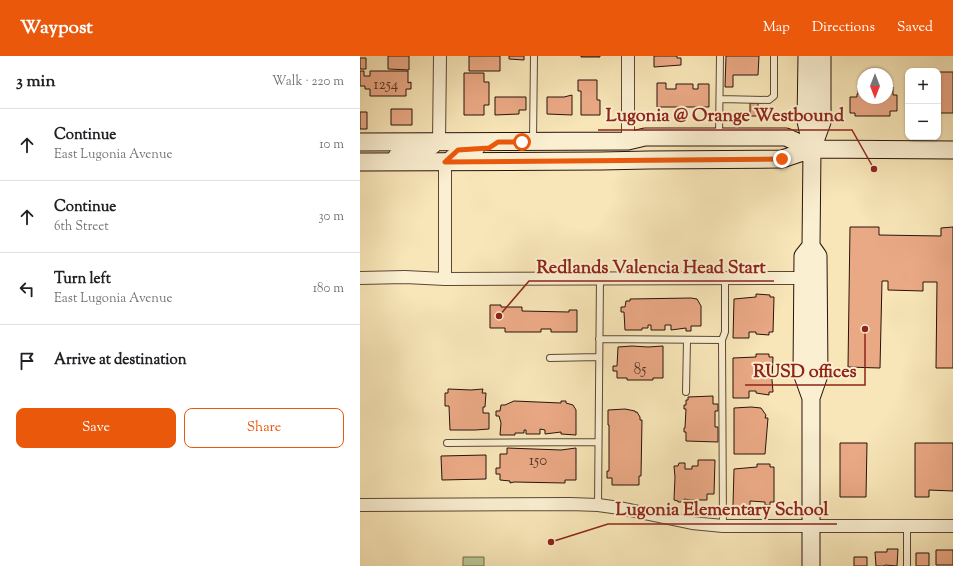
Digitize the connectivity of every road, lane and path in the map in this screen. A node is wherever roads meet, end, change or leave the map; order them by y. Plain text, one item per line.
1 (440, 56) edge
2 (534, 56) edge
3 (628, 56) edge
4 (720, 56) edge
5 (774, 56) edge
6 (807, 56) edge
7 (822, 56) edge
8 (720, 99) junction
9 (719, 137) junction
10 (628, 141) junction
11 (360, 142) edge
12 (439, 142) junction
13 (498, 142) junction
14 (533, 142) junction
15 (812, 149) junction
16 (953, 150) edge
17 (360, 162) edge
18 (391, 162) junction
19 (445, 162) junction
20 (811, 246) junction
21 (360, 278) edge
22 (600, 278) junction
23 (725, 278) junction
24 (802, 278) junction
25 (445, 279) junction
26 (599, 339) junction
27 (687, 340) junction
28 (722, 340) junction
29 (599, 357) junction
30 (550, 358) dead end
31 (686, 392) dead end
32 (811, 398) junction
33 (598, 442) junction
34 (447, 443) dead end
35 (360, 505) edge
36 (598, 505) junction
37 (723, 526) junction
38 (812, 526) junction
39 (907, 526) junction
40 (953, 526) edge
41 (811, 566) edge
42 (906, 566) edge

1 - 12 street
2 - 14 lane
3 - 10 street
4 - 8 lane
5 - 8 lane
6 - 15 main road
7 - 15 main road
8 - 9 lane
9 - 10 main road
9 - 15 main road
10 - 14 main road
11 - 12 main road
12 - 13 main road
12 - 18 street
13 - 14 main road
13 - 19 street
15 - 16 main road
15 - 19 main road
15 - 20 main road
17 - 18 main road
18 - 19 main road
19 - 25 street
20 - 24 main road
20 - 32 main road
21 - 25 street
22 - 23 street
22 - 25 street
22 - 26 lane
23 - 24 street
23 - 28 lane
24 - 32 main road
26 - 27 lane
26 - 29 lane
27 - 28 lane
27 - 31 lane
28 - 37 lane
29 - 30 lane
29 - 33 lane
32 - 38 main road
33 - 34 lane
33 - 36 lane
35 - 36 street
36 - 37 street
37 - 38 street
38 - 39 street
38 - 41 main road
39 - 40 street
39 - 42 lane

